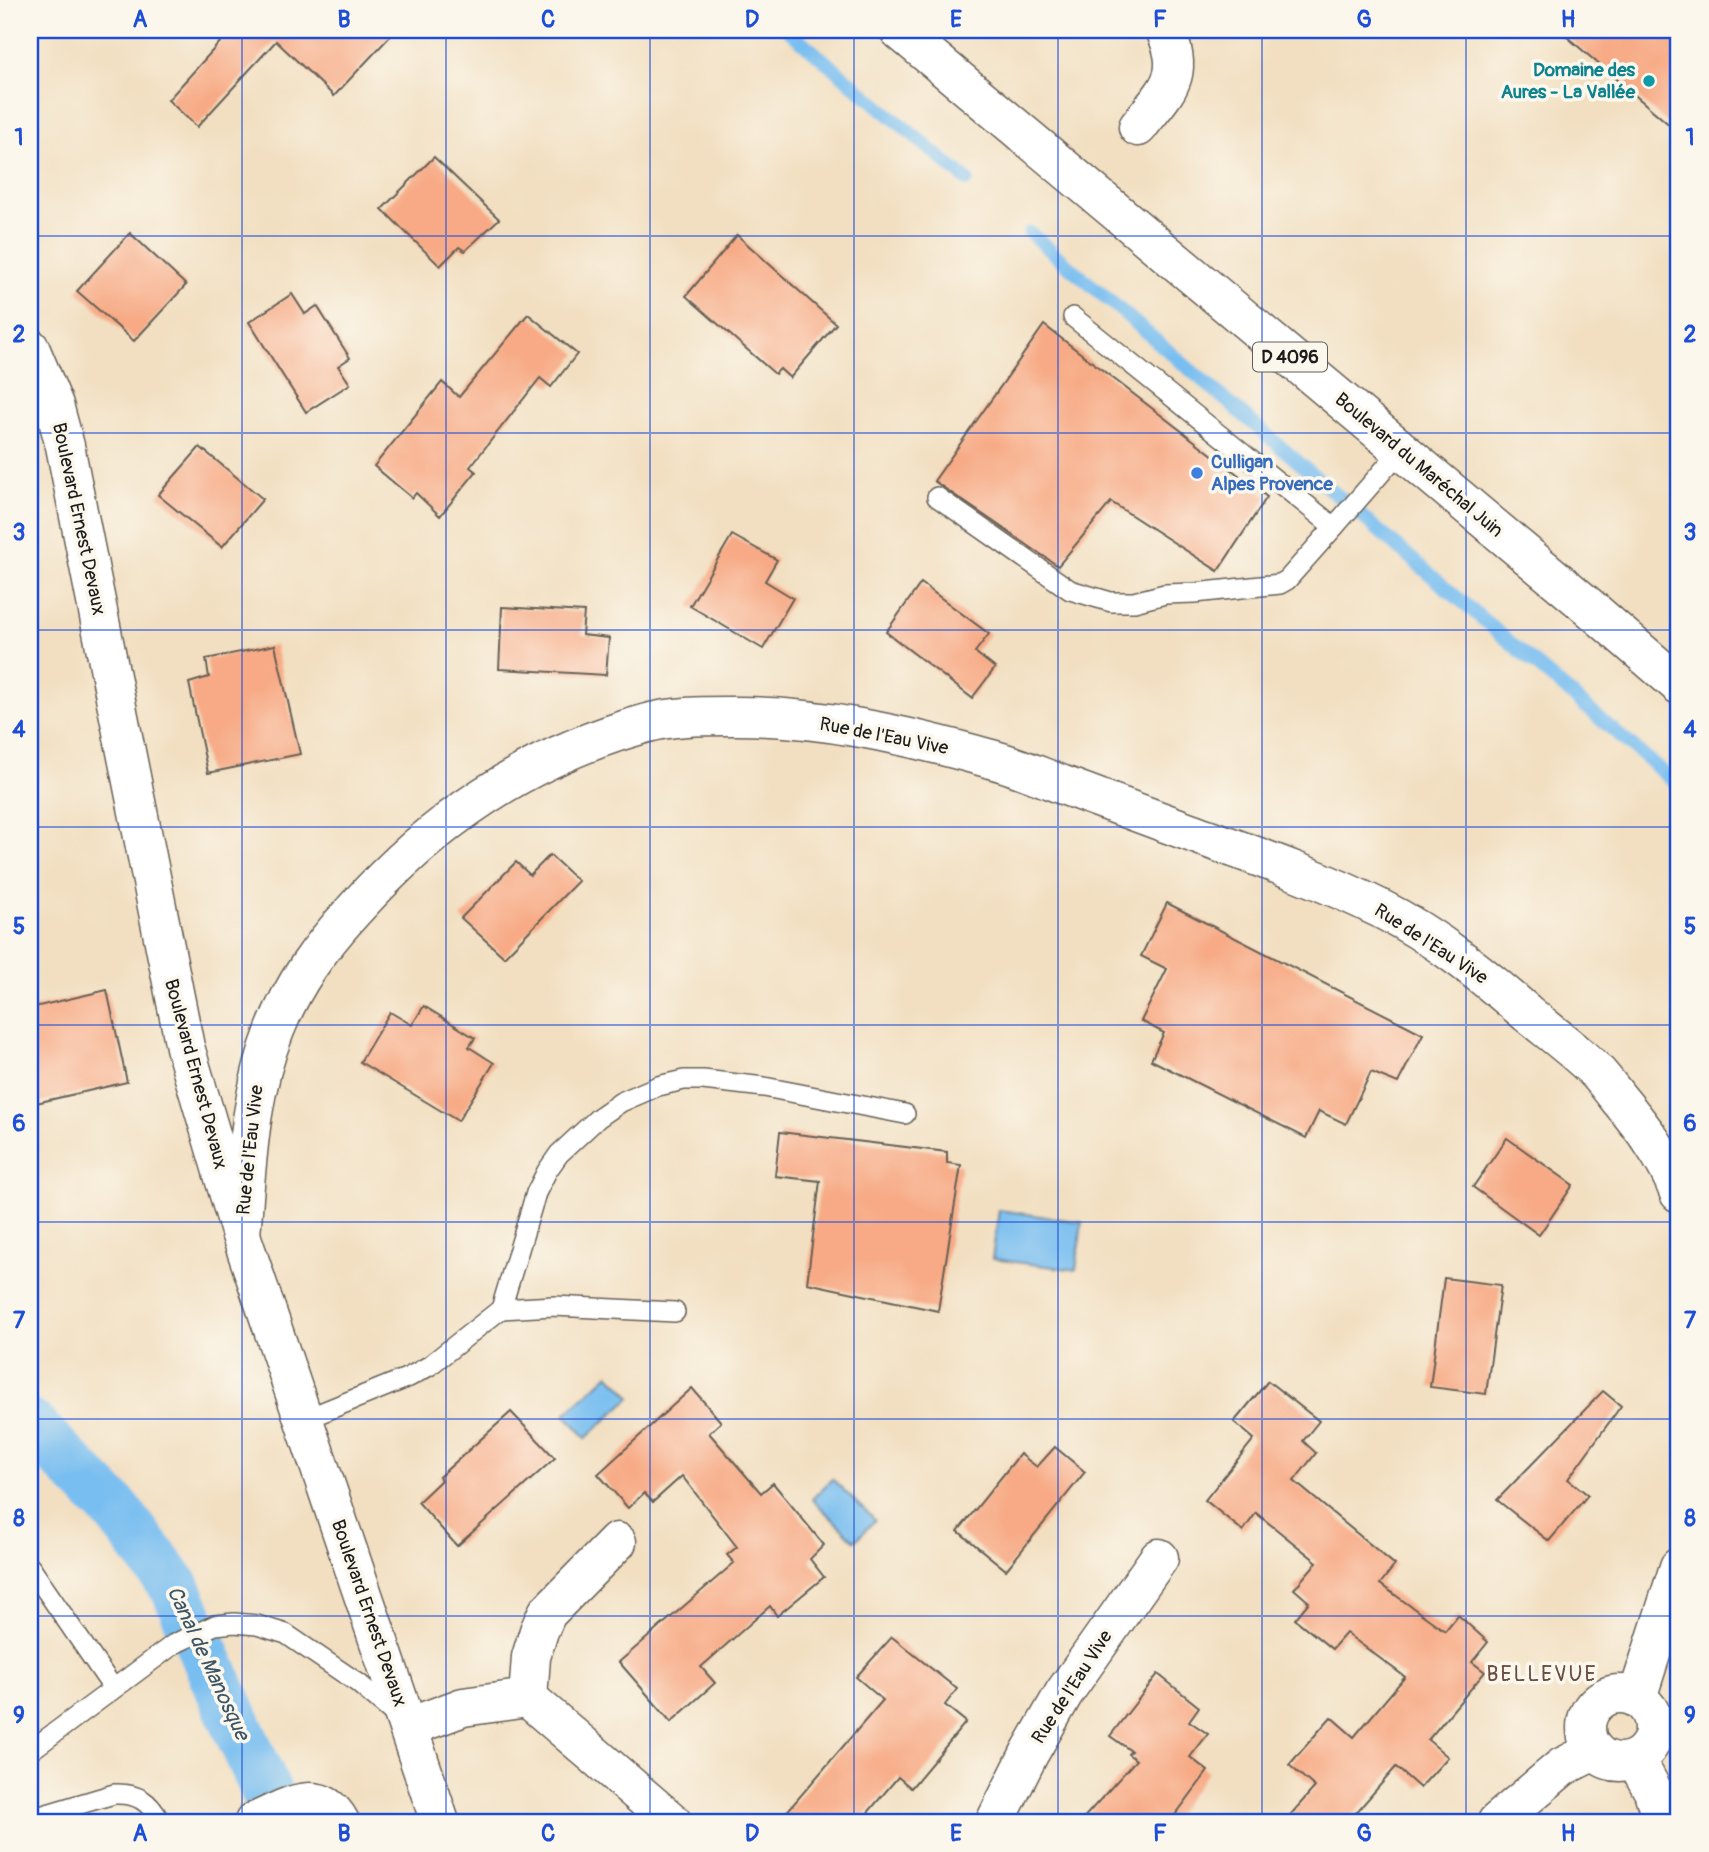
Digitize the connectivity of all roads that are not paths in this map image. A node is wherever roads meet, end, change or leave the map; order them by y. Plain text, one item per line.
1 (899, 30) edge
2 (1165, 30) edge
3 (1138, 127) dead end
4 (1073, 317) dead end
5 (30, 348) edge
6 (1401, 450) junction
7 (937, 497) dead end
8 (1334, 527) junction
9 (1679, 685) edge
10 (905, 1114) dead end
11 (1676, 1179) edge
12 (241, 1235) junction
13 (501, 1308) junction
14 (675, 1312) dead end
15 (303, 1420) junction
16 (617, 1542) dead end
17 (1159, 1558) dead end
18 (30, 1567) edge
19 (1679, 1567) edge
20 (113, 1688) junction
21 (528, 1698) junction
22 (1637, 1698) junction
23 (409, 1727) junction
24 (30, 1751) edge
25 (1594, 1751) junction
26 (1636, 1759) junction
27 (30, 1819) edge
28 (160, 1822) edge
29 (254, 1822) edge
30 (340, 1822) edge
31 (440, 1822) edge
32 (672, 1822) edge
33 (995, 1822) edge
34 (1497, 1822) edge
35 (1662, 1822) edge

1 - 6 street, Boulevard du Maréchal Juin / D 4096
2 - 3 street
4 - 8 lane
5 - 12 street, Boulevard Ernest Devaux
6 - 8 lane
6 - 9 street, Boulevard du Maréchal Juin / D 4096
7 - 8 lane
10 - 13 lane
11 - 12 street, Rue de l'Eau Vive
12 - 15 street, Boulevard Ernest Devaux
13 - 14 lane
13 - 15 lane
15 - 23 street, Boulevard Ernest Devaux
16 - 21 street
17 - 33 street, Rue de l'Eau Vive
18 - 20 lane
19 - 22 street
20 - 23 lane
20 - 24 lane
21 - 23 street
21 - 32 street
22 - 25 street
22 - 26 street
23 - 31 street, Boulevard Ernest Devaux
25 - 26 street
25 - 34 street
26 - 35 street
27 - 28 lane
29 - 30 street

